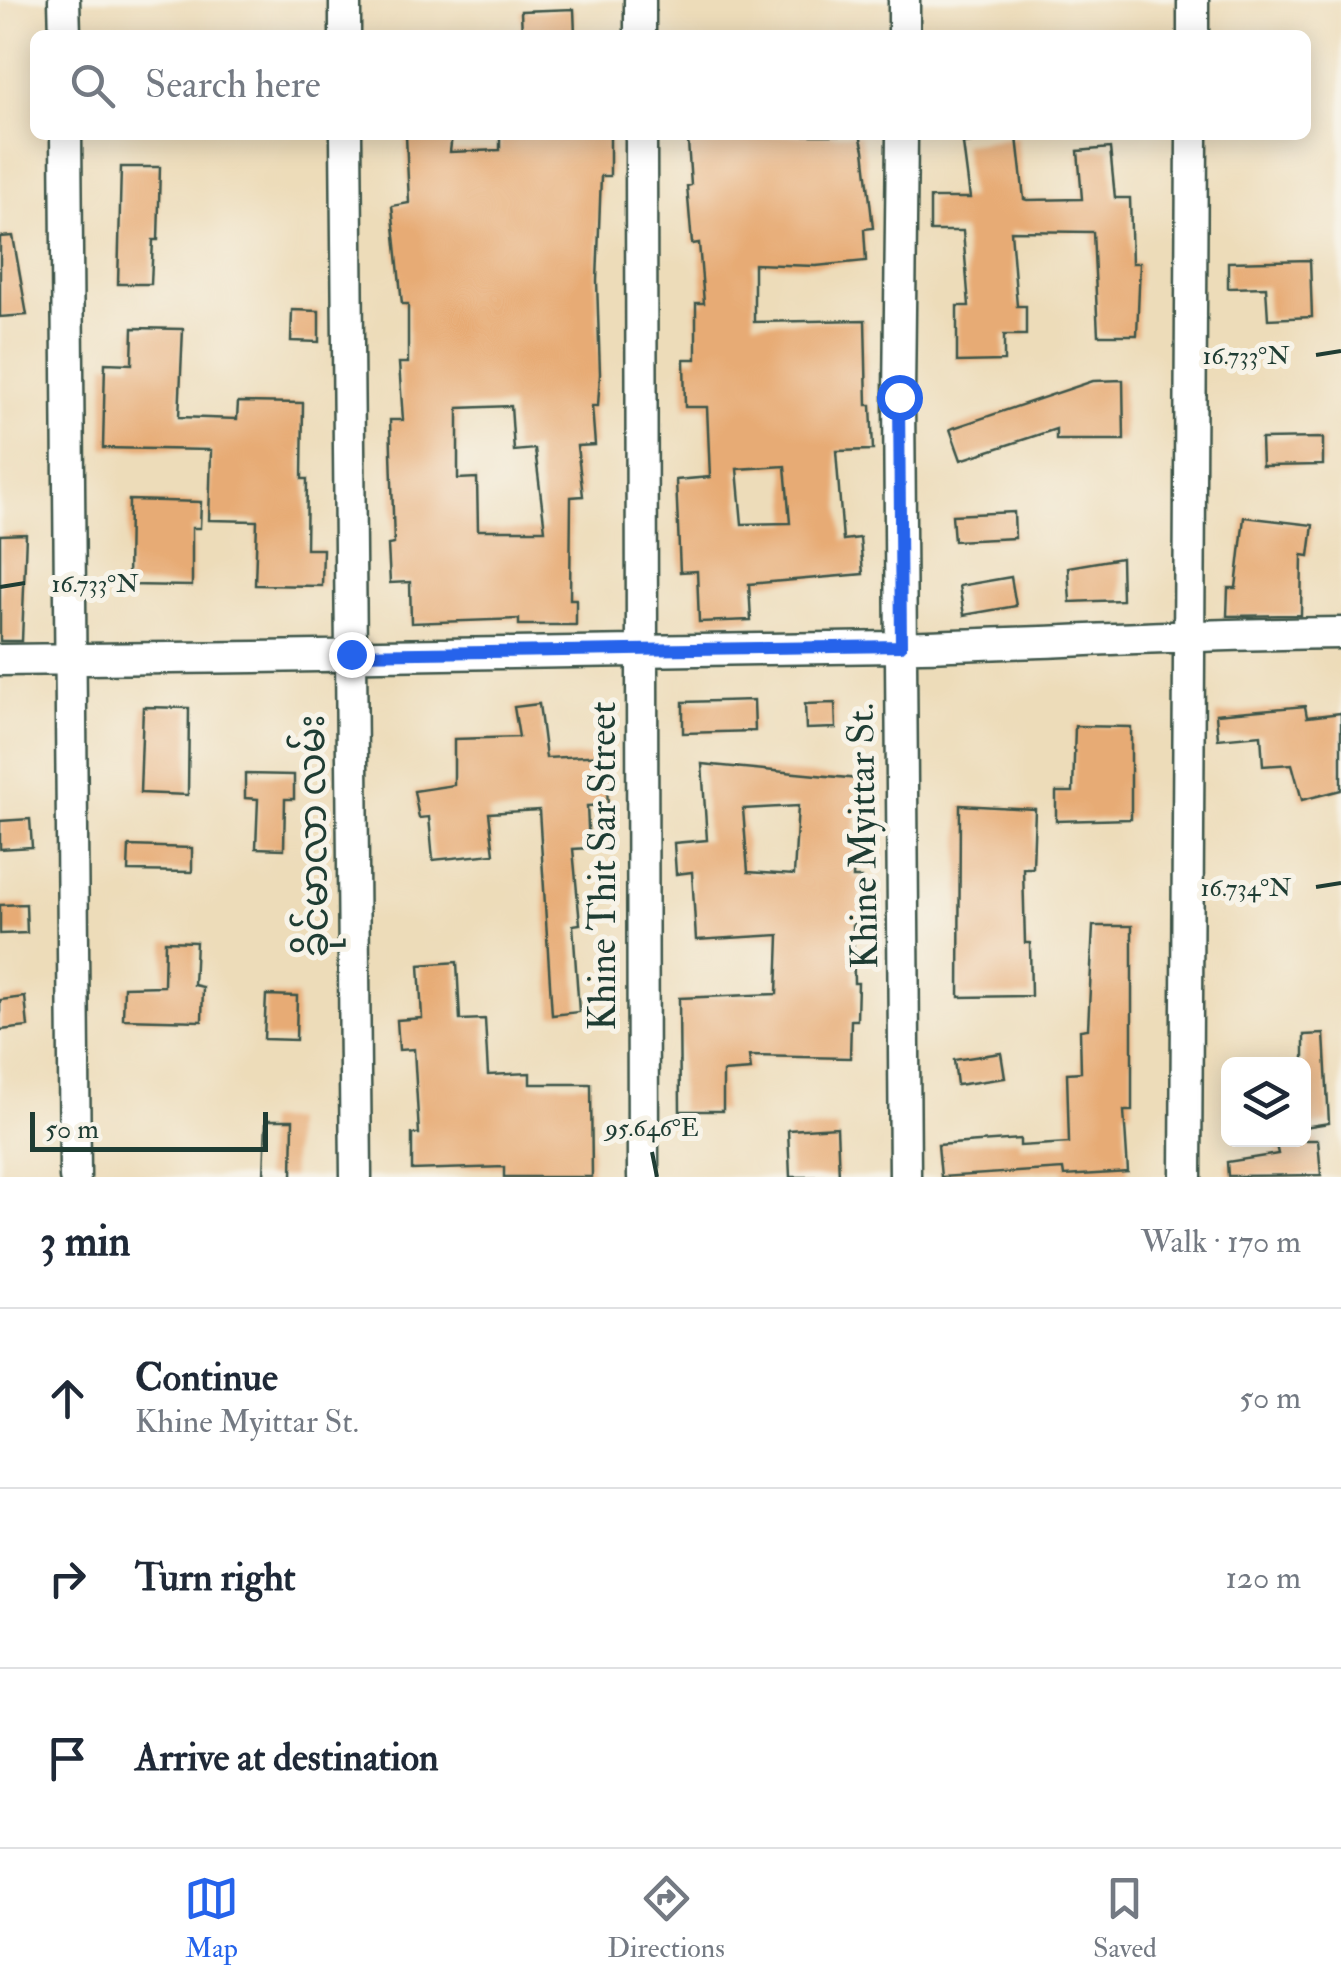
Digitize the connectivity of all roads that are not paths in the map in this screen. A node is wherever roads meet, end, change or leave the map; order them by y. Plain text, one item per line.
1 (64, 0) edge
2 (345, 0) edge
3 (640, 0) edge
4 (904, 0) edge
5 (1193, 0) edge
6 (65, 30) edge
7 (345, 30) edge
8 (640, 30) edge
9 (904, 30) edge
10 (1193, 30) edge
11 (66, 140) edge
12 (346, 140) edge
13 (640, 140) edge
14 (902, 140) edge
15 (1192, 140) edge
16 (1341, 633) edge
17 (1187, 634) junction
18 (901, 646) junction
19 (642, 652) junction
20 (351, 654) junction
21 (70, 659) junction
22 (0, 660) edge
23 (75, 1177) edge
24 (356, 1177) edge
25 (643, 1177) edge
26 (906, 1177) edge
27 (1186, 1177) edge

1 - 6 street
2 - 7 street
3 - 8 street
4 - 9 street
5 - 10 street
11 - 21 street
12 - 20 street, ခိုင်မာလာ လမ်း
13 - 19 street, Khine Thit Sar Street
14 - 18 street, Khine Myittar St.
15 - 17 street
16 - 17 street
17 - 18 street
17 - 27 street
18 - 19 street
18 - 26 street, Khine Myittar St.
19 - 20 street
19 - 25 street, Khine Thit Sar Street
20 - 21 street
20 - 24 street, ခိုင်မာလာ လမ်း
21 - 22 street
21 - 23 street

